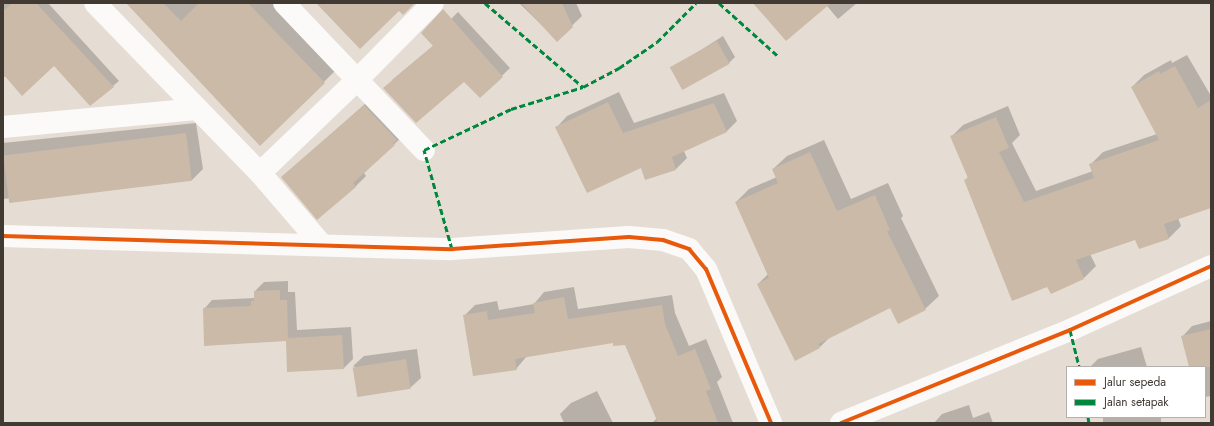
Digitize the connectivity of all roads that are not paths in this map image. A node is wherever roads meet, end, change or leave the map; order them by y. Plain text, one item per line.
1 (95, 3) edge
2 (284, 3) edge
3 (432, 3) edge
4 (359, 78) junction
5 (196, 109) junction
6 (7, 122) edge
7 (424, 150) dead end
8 (260, 173) junction
9 (3, 236) edge
10 (322, 245) junction
11 (1211, 266) edge
12 (772, 423) edge
13 (842, 423) edge

1 - 5 street
2 - 4 street
3 - 4 street
4 - 7 street
4 - 8 street
5 - 6 street
5 - 8 street
8 - 10 street
9 - 10 street
10 - 12 street
11 - 13 street

